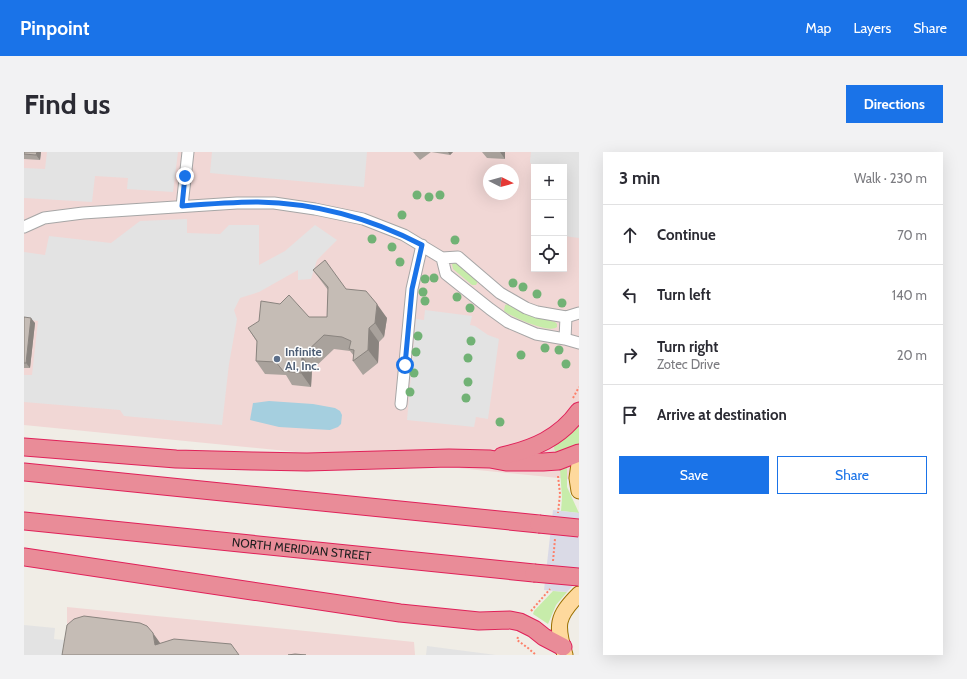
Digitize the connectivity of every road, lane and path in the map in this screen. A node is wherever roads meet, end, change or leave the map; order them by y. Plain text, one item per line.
1 (188, 152) edge
2 (182, 206) junction
3 (24, 226) edge
4 (422, 245) junction
5 (442, 258) junction
6 (579, 313) edge
7 (566, 317) junction
8 (565, 339) junction
9 (579, 343) edge
10 (401, 404) dead end
11 (579, 411) edge
12 (24, 447) edge
13 (579, 453) edge
14 (490, 459) junction
15 (579, 464) edge
16 (24, 472) edge
17 (558, 474) dead end
18 (579, 491) edge
19 (557, 519) dead end
20 (24, 521) edge
21 (579, 528) edge
22 (556, 534) dead end
23 (24, 557) edge
24 (552, 563) dead end
25 (579, 577) edge
26 (550, 584) dead end
27 (579, 594) edge
28 (531, 611) dead end
29 (518, 636) dead end
30 (564, 651) edge
31 (536, 655) edge

1 - 2 street
2 - 3 street
2 - 4 street
4 - 5 street
4 - 10 street
5 - 7 street
5 - 8 street
6 - 7 street
7 - 8 street
8 - 9 street
11 - 14 highway
12 - 14 highway
13 - 14 highway
15 - 18 main road
16 - 21 highway, bridge
17 - 19 path
20 - 25 highway, NORTH MERIDIAN STREET, bridge
22 - 24 path
23 - 30 highway
26 - 28 path
27 - 30 main road
29 - 31 path

